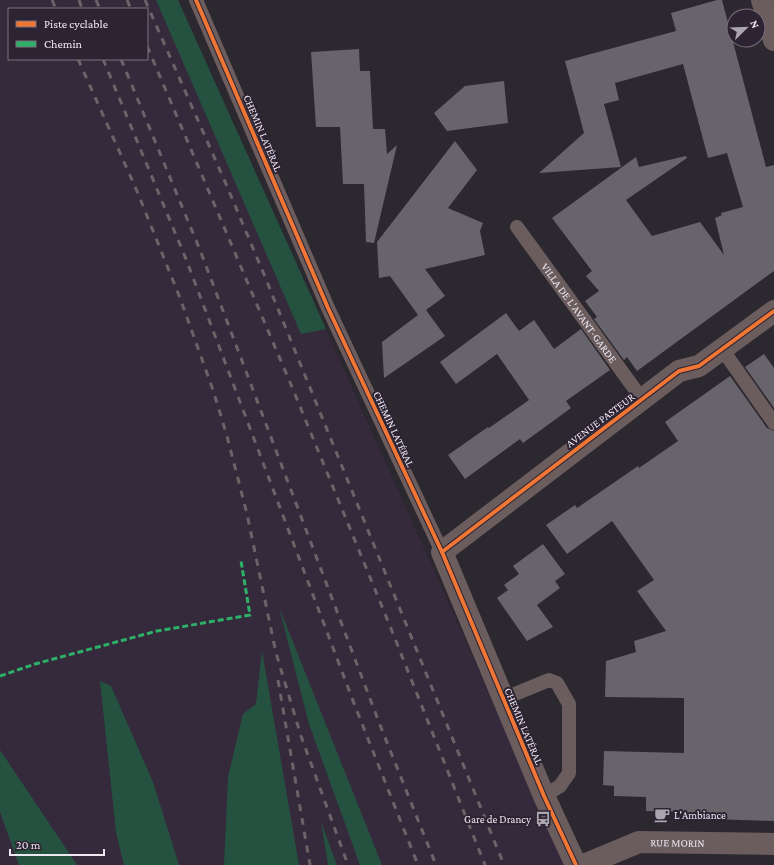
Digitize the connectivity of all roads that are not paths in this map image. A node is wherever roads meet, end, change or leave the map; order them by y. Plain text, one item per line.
1 (196, 0) edge
2 (762, 0) edge
3 (774, 40) edge
4 (517, 227) dead end
5 (774, 311) edge
6 (722, 349) junction
7 (642, 399) junction
8 (774, 423) edge
9 (442, 552) junction
10 (502, 700) junction
11 (544, 796) junction
12 (774, 844) edge
13 (576, 865) edge
14 (584, 865) edge

1 - 9 lane, CHEMIN LATÉRAL
2 - 3 street
4 - 7 lane, VILLA DE L'AVANT-GARDE
5 - 6 street, AVENUE PASTEUR
6 - 7 street, AVENUE PASTEUR
6 - 8 lane
7 - 9 street, AVENUE PASTEUR
9 - 10 street, CHEMIN LATÉRAL
10 - 11 street, CHEMIN LATÉRAL
10 - 11 lane
11 - 13 street, CHEMIN LATÉRAL
12 - 14 street, RUE MORIN

